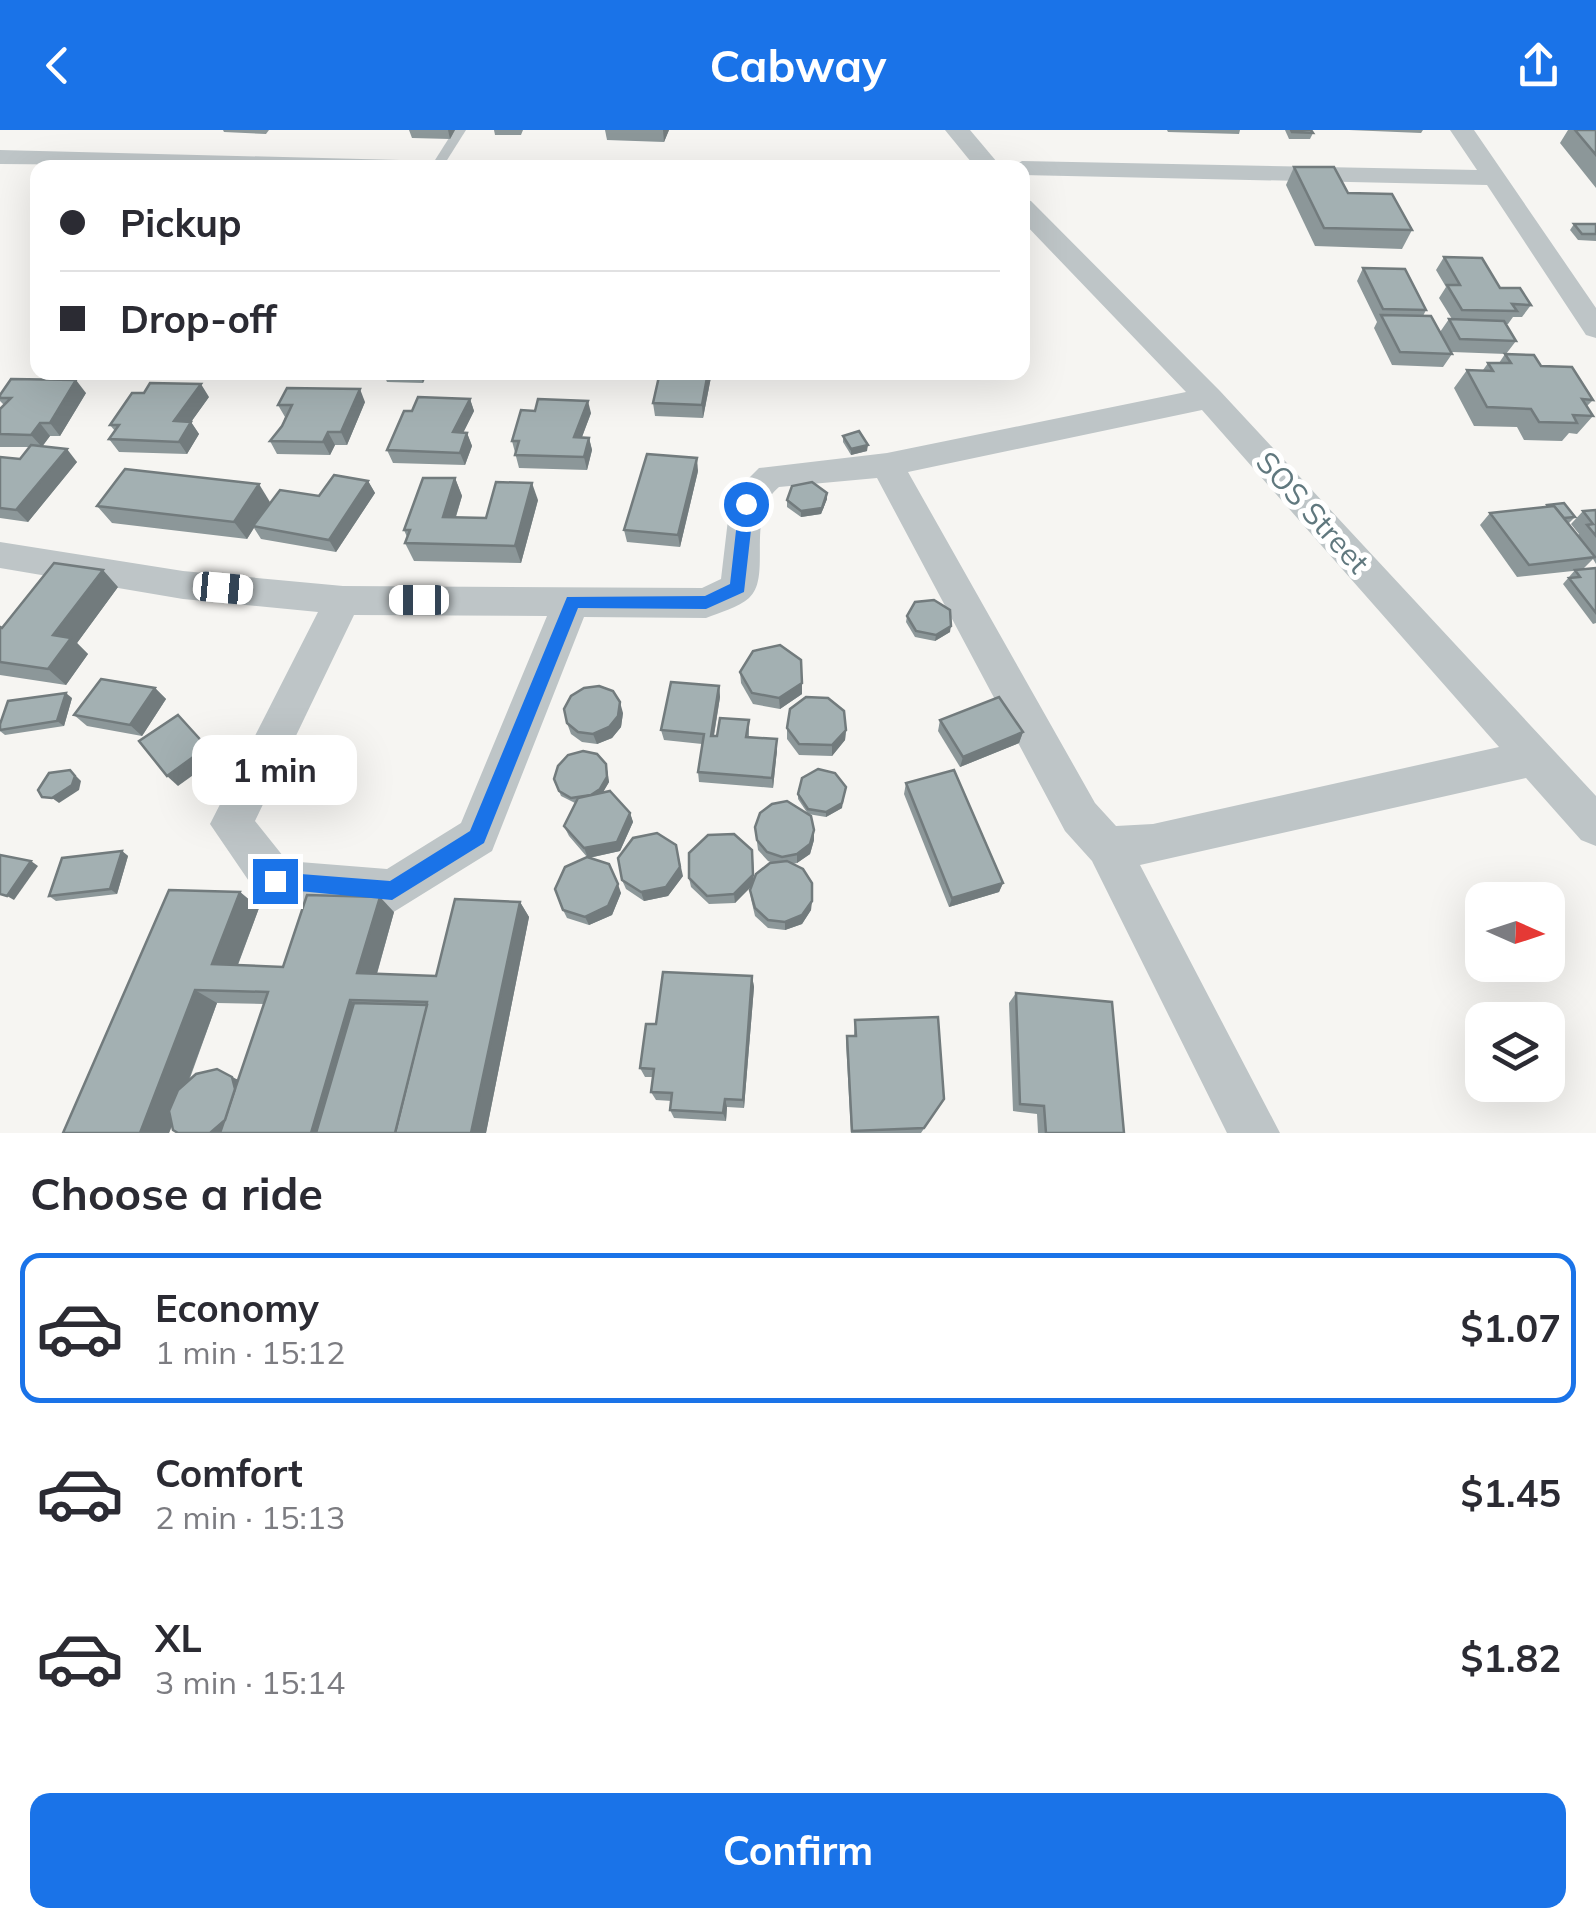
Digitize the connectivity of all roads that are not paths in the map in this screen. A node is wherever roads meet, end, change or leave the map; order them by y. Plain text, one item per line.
1 (460, 130) edge
2 (957, 130) edge
3 (1462, 130) edge
4 (0, 156) edge
5 (146, 160) edge
6 (442, 160) edge
7 (983, 160) edge
8 (1030, 168) edge
9 (1494, 178) junction
10 (1030, 214) edge
11 (1596, 329) edge
12 (1209, 398) junction
13 (888, 465) junction
14 (0, 555) edge
15 (343, 600) junction
16 (572, 601) junction
17 (1536, 757) junction
18 (1596, 826) edge
19 (1106, 847) junction
20 (1254, 1133) edge

1 - 6 lane
2 - 7 street
3 - 9 street
4 - 5 street
8 - 9 street
9 - 11 street
10 - 12 street, SOS Street
12 - 13 street
12 - 17 street, SOS Street
13 - 16 street
13 - 19 street
14 - 15 street
15 - 16 street
15 - 16 street
17 - 18 street, SOS Street
17 - 19 street
19 - 20 street

